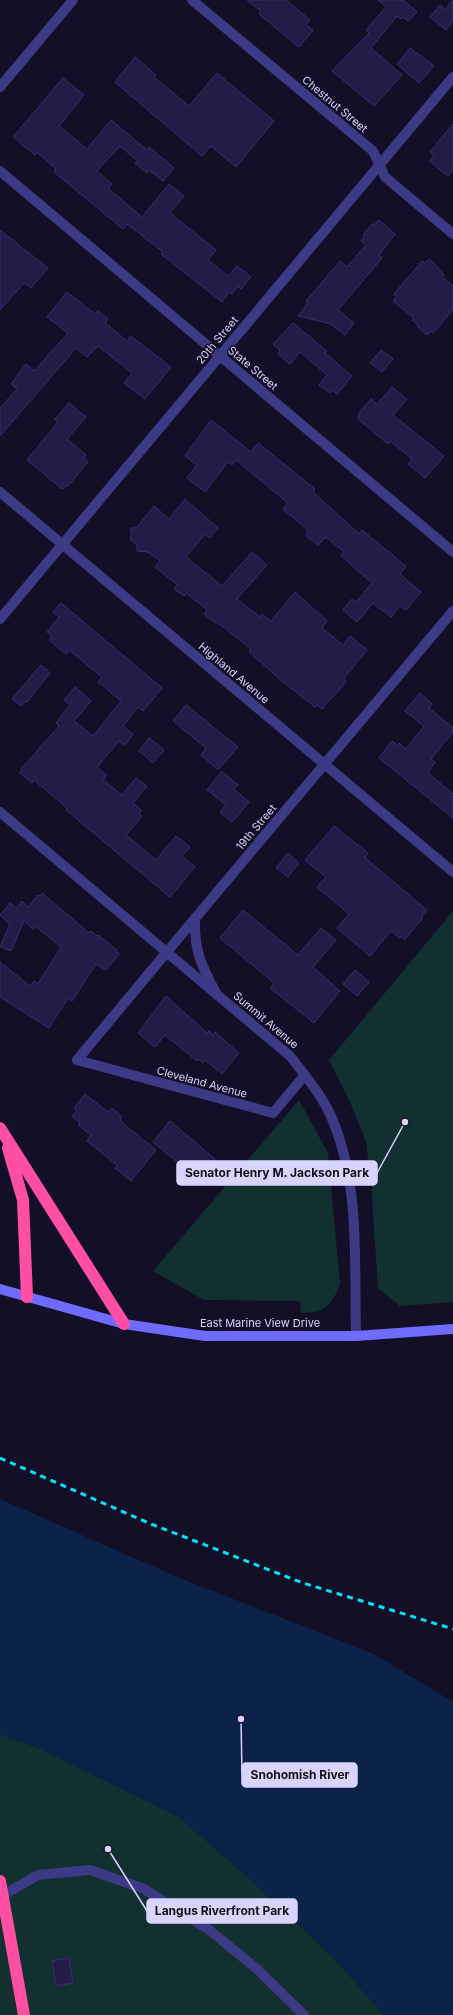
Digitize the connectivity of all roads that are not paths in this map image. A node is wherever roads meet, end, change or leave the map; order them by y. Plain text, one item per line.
1 (73, 0) edge
2 (192, 0) edge
3 (453, 77) edge
4 (0, 88) edge
5 (379, 165) junction
6 (0, 171) edge
7 (453, 234) edge
8 (220, 356) junction
9 (0, 492) edge
10 (63, 544) junction
11 (453, 552) edge
12 (453, 611) edge
13 (0, 619) edge
14 (324, 765) junction
15 (0, 812) edge
16 (453, 872) edge
17 (195, 918) junction
18 (166, 953) junction
19 (217, 995) junction
20 (77, 1060) joint
21 (305, 1075) junction
22 (2, 1131) edge
23 (0, 1289) edge
24 (27, 1297) junction
25 (124, 1324) junction
26 (453, 1329) edge
27 (356, 1336) junction
28 (0, 1881) edge
29 (0, 1897) edge
30 (24, 2015) edge
31 (304, 2015) edge

1 - 4 street
2 - 5 street, Chestnut Street
3 - 5 street, 20th Street
5 - 7 street, Chestnut Street
5 - 8 street, 20th Street
6 - 8 street, State Street
8 - 10 street, 20th Street
8 - 11 street, State Street
9 - 10 street, Highland Avenue
10 - 13 street, 20th Street
10 - 14 street, Highland Avenue
12 - 14 street, 19th Street
14 - 16 street, Highland Avenue
14 - 17 street, 19th Street
15 - 18 street, Summit Avenue
17 - 18 street, 19th Street
17 - 19 street
18 - 19 street, Summit Avenue
18 - 20 street, 19th Street
19 - 21 street, Summit Avenue
20 - 21 street, Cleveland Avenue
21 - 27 street, Summit Avenue
22 - 24 highway
22 - 25 highway
23 - 24 main road, East Marine View Drive
24 - 25 main road, East Marine View Drive
25 - 27 main road, East Marine View Drive
26 - 27 main road, East Marine View Drive
28 - 30 highway
29 - 31 street

